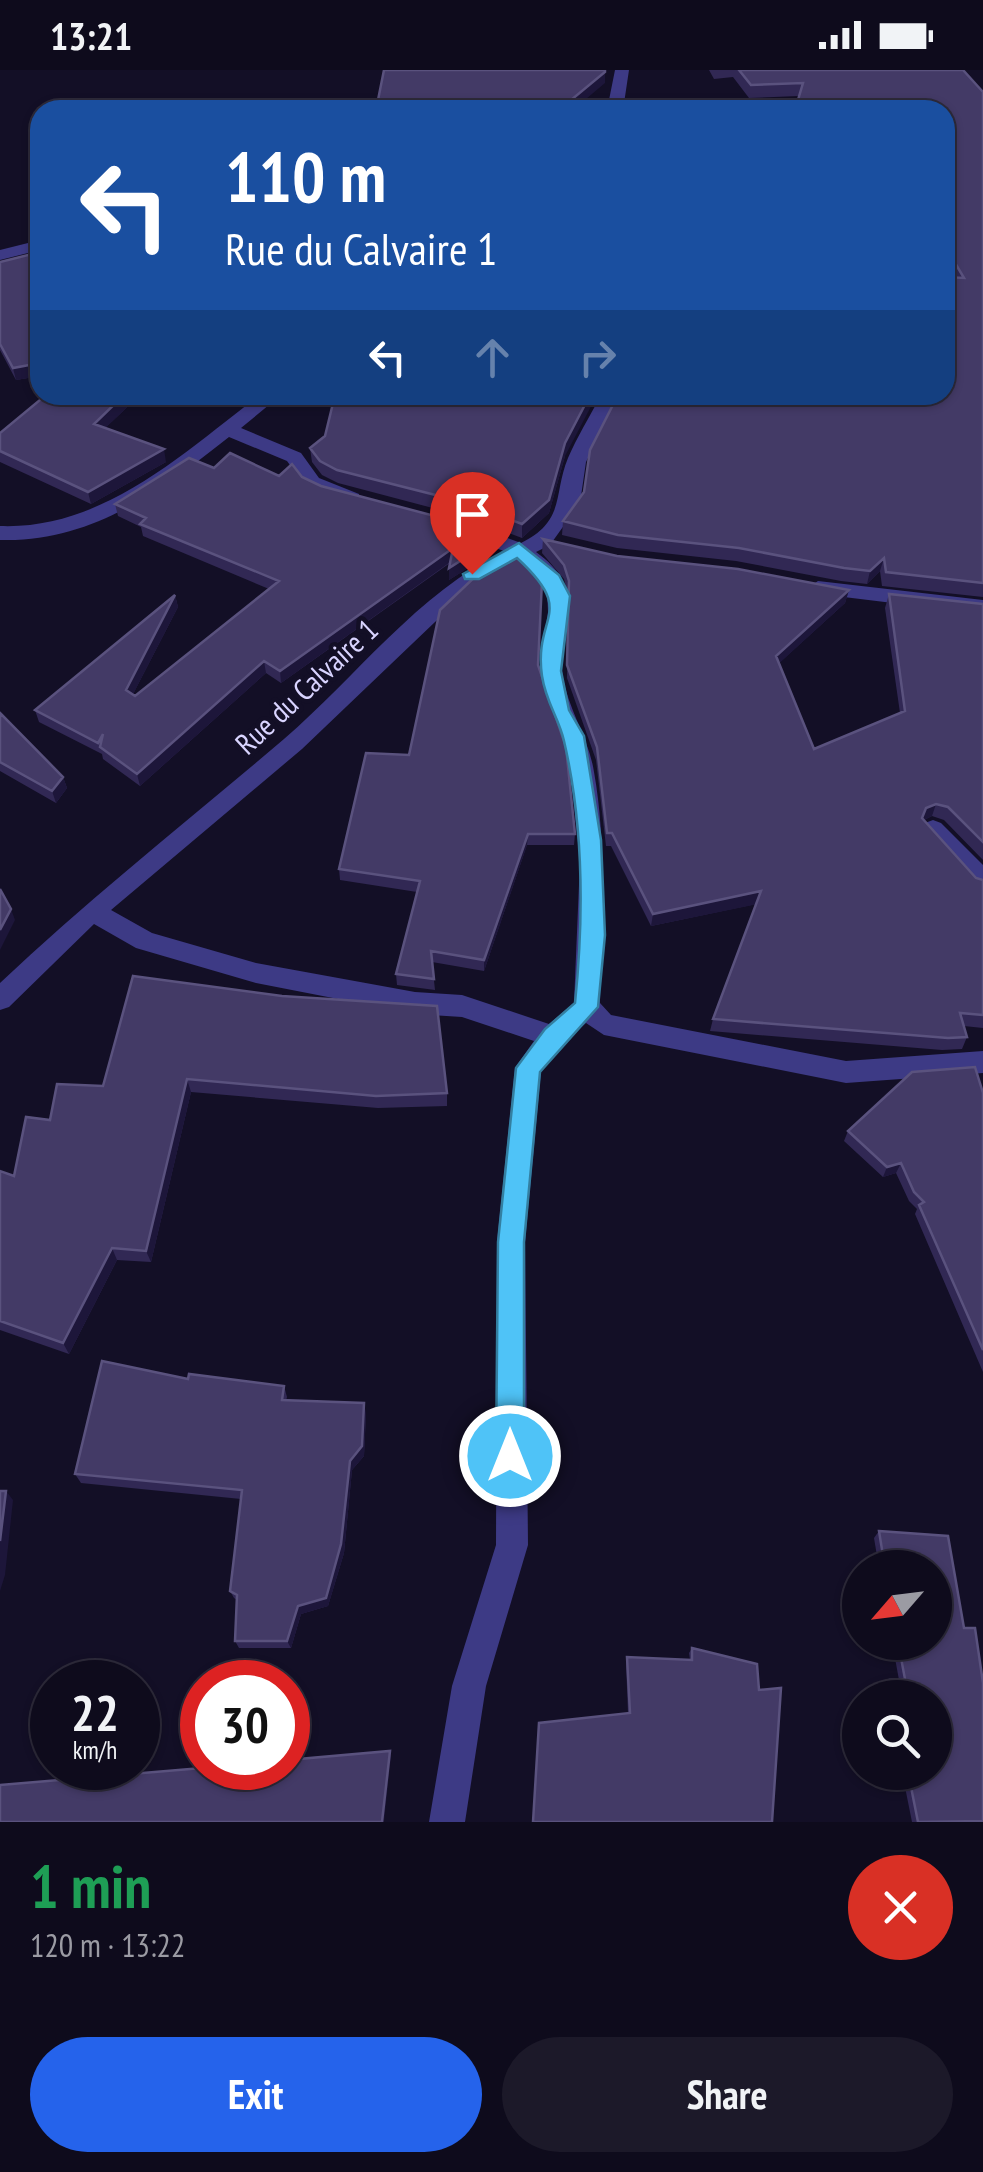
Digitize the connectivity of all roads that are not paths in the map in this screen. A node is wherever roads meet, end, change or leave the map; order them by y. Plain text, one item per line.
1 (622, 70) edge
2 (617, 100) edge
3 (30, 248) edge
4 (0, 255) edge
5 (258, 405) edge
6 (605, 405) edge
7 (226, 429) junction
8 (376, 506) edge
9 (450, 526) edge
10 (0, 533) edge
11 (541, 544) junction
12 (788, 582) edge
13 (983, 606) edge
14 (932, 829) edge
15 (983, 881) edge
16 (92, 911) junction
17 (0, 999) edge
18 (586, 1007) junction
19 (553, 1036) junction
20 (983, 1062) edge
21 (447, 1822) edge

1 - 2 street
3 - 4 street
5 - 7 street
6 - 11 street, Rue du Calvaire 1
7 - 8 street
7 - 10 street
9 - 11 street
11 - 16 street, Rue du Calvaire 1
11 - 18 street
12 - 13 street
14 - 15 street
16 - 17 street, Rue du Calvaire 1
16 - 19 street
18 - 19 street
18 - 20 street
19 - 21 street

